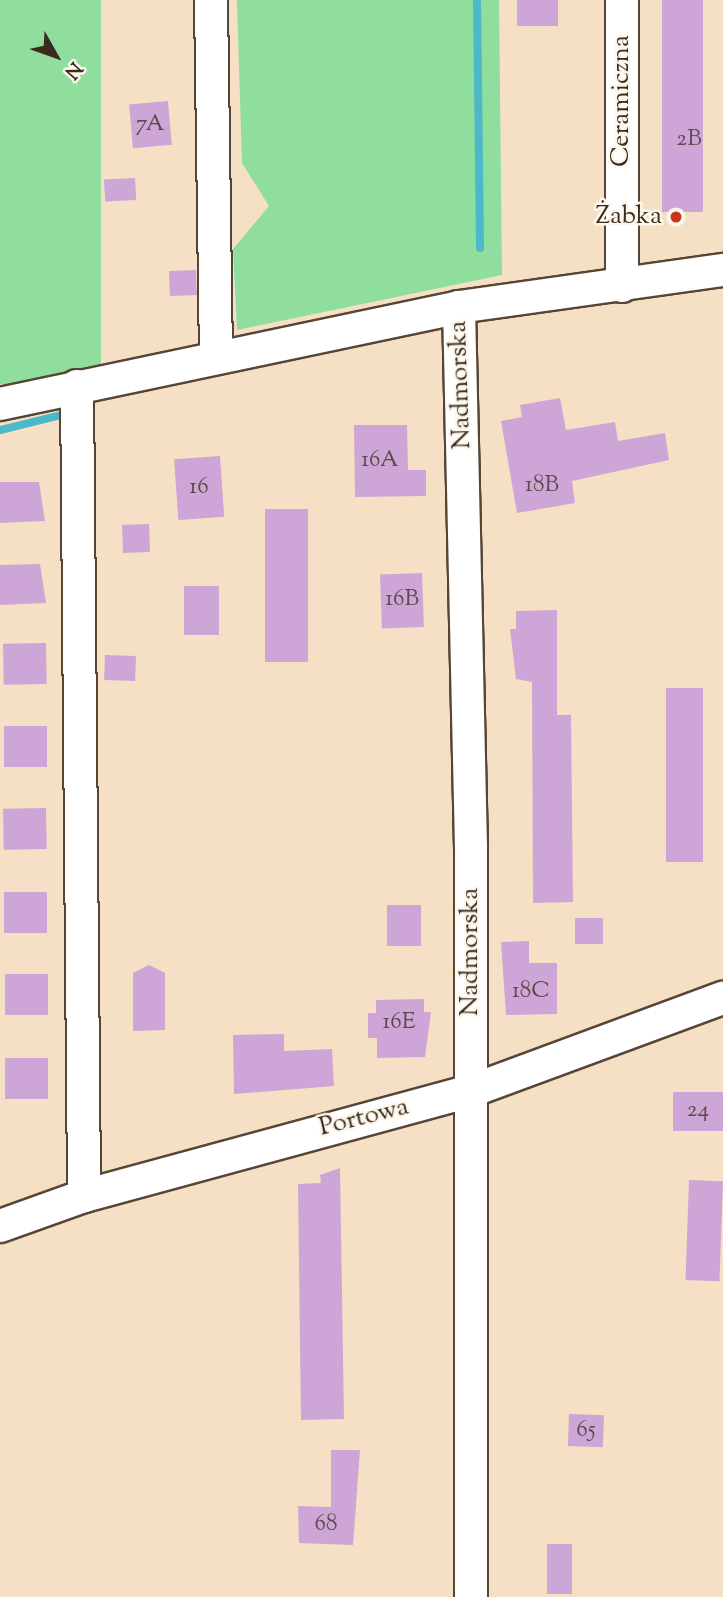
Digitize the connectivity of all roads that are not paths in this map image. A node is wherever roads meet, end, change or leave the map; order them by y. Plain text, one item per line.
1 (211, 0) edge
2 (622, 0) edge
3 (723, 270) edge
4 (622, 286) junction
5 (459, 307) junction
6 (216, 354) junction
7 (77, 386) junction
8 (0, 404) edge
9 (723, 998) edge
10 (471, 1091) junction
11 (84, 1196) junction
12 (0, 1226) edge
13 (471, 1597) edge

1 - 6 street
2 - 4 street, Ceramiczna
3 - 4 street, Nadmorska
4 - 5 street, Nadmorska
5 - 6 street, Nadmorska
5 - 10 street, Nadmorska
6 - 7 street, Nadmorska
7 - 8 street, Nadmorska
7 - 11 street
9 - 10 street, Portowa
10 - 11 street, Portowa
10 - 13 street, Nadmorska
11 - 12 street, Portowa

